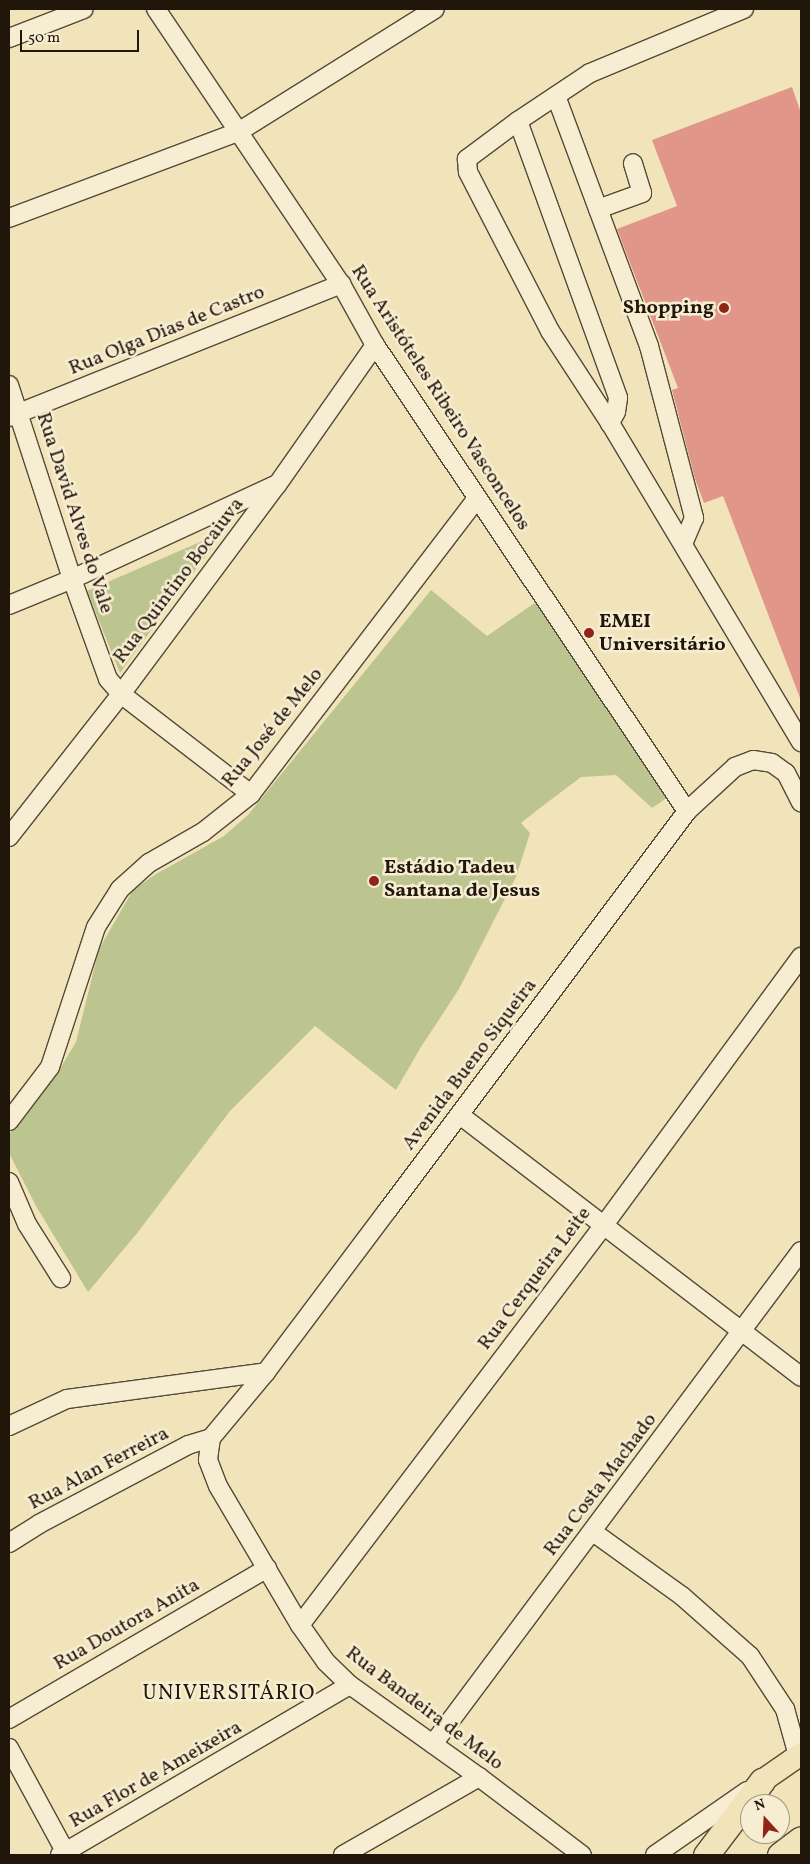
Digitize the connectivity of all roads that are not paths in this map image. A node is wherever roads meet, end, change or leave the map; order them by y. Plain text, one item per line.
1 (84, 9) edge
2 (156, 9) edge
3 (435, 9) edge
4 (744, 9) edge
5 (9, 38) edge
6 (556, 96) junction
7 (518, 121) junction
8 (238, 132) junction
9 (632, 163) dead end
10 (598, 209) junction
11 (9, 218) edge
12 (342, 284) junction
13 (376, 345) junction
14 (9, 385) edge
15 (14, 415) edge
16 (610, 423) junction
17 (277, 484) junction
18 (478, 498) junction
19 (684, 544) junction
20 (72, 578) junction
21 (9, 605) edge
22 (121, 694) junction
23 (801, 742) edge
24 (252, 794) junction
25 (801, 802) edge
26 (687, 812) junction
27 (9, 837) edge
28 (801, 957) edge
29 (460, 1115) junction
30 (9, 1121) edge
31 (9, 1182) edge
32 (604, 1224) junction
33 (801, 1251) edge
34 (61, 1278) dead end
35 (742, 1330) junction
36 (266, 1372) junction
37 (801, 1377) edge
38 (9, 1426) edge
39 (212, 1438) junction
40 (593, 1532) junction
41 (9, 1544) edge
42 (267, 1568) junction
43 (300, 1625) junction
44 (350, 1685) junction
45 (9, 1719) edge
46 (433, 1744) junction
47 (9, 1748) edge
48 (800, 1755) edge
49 (479, 1777) junction
50 (762, 1781) junction
51 (801, 1839) edge
52 (64, 1854) edge
53 (343, 1855) edge
54 (582, 1855) edge
55 (655, 1855) edge
56 (706, 1855) edge
57 (780, 1855) edge

1 - 5 street
2 - 8 street, Rua Aristóteles Ribeiro Vasconcelos
3 - 8 street
4 - 6 street
6 - 7 street
6 - 10 street
7 - 16 street
7 - 16 street
8 - 11 street
8 - 12 street, Rua Aristóteles Ribeiro Vasconcelos
9 - 10 street
10 - 19 street
12 - 13 street, Rua Aristóteles Ribeiro Vasconcelos
12 - 15 street, Rua Olga Dias de Castro
13 - 17 street, Rua Quintino Bocaiuva
13 - 18 street, Rua Aristóteles Ribeiro Vasconcelos
14 - 15 street, Rua David Alves do Vale
15 - 20 street, Rua David Alves do Vale
16 - 19 street
17 - 20 street
17 - 22 street, Rua Quintino Bocaiuva
18 - 24 street, Rua José de Melo
18 - 26 street, Rua Aristóteles Ribeiro Vasconcelos
19 - 23 street
20 - 21 street
20 - 22 street, Rua David Alves do Vale
22 - 24 street, Rua David Alves do Vale
22 - 27 street, Rua Quintino Bocaiuva
24 - 30 street, Rua José de Melo
25 - 26 street, Avenida Bueno Siqueira
26 - 29 street, Avenida Bueno Siqueira
28 - 32 street, Rua Cerqueira Leite
29 - 32 street
29 - 36 street, Avenida Bueno Siqueira
31 - 34 street
32 - 35 street
32 - 43 street, Rua Cerqueira Leite
33 - 35 street, Rua Costa Machado
35 - 37 street
35 - 40 street, Rua Costa Machado
36 - 38 street
36 - 39 street, Avenida Bueno Siqueira
39 - 41 street, Rua Alan Ferreira
39 - 42 street, Rua Bandeira de Melo
40 - 46 street, Rua Costa Machado
40 - 48 street
42 - 43 street, Rua Bandeira de Melo
42 - 45 street, Rua Doutora Anita
43 - 44 street, Rua Bandeira de Melo
44 - 46 street, Rua Bandeira de Melo
44 - 52 street, Rua Flor de Ameixeira
46 - 49 street, Rua Bandeira de Melo
47 - 52 street
48 - 50 main road
49 - 53 street
49 - 54 street, Rua Bandeira de Melo
50 - 55 street
50 - 56 highway
51 - 57 highway

